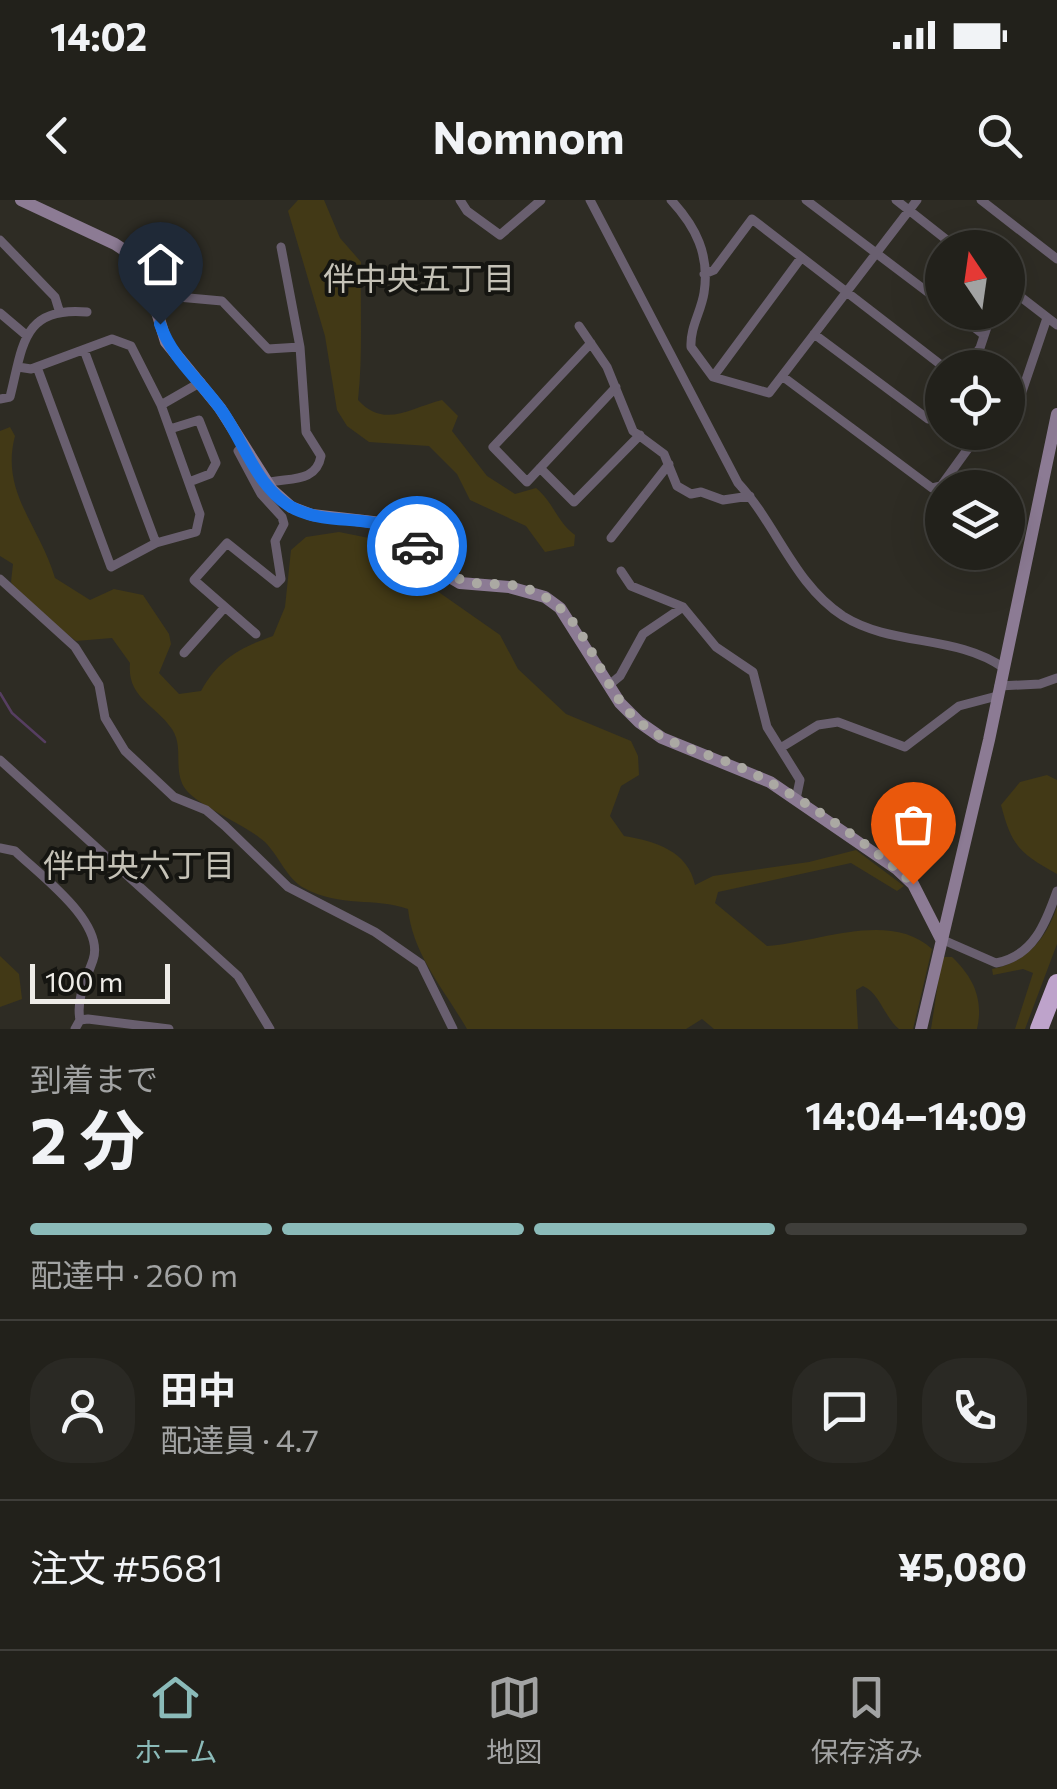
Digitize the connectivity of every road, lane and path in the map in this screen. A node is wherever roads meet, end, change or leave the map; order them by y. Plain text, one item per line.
1 (22, 200) edge
2 (460, 200) edge
3 (541, 200) edge
4 (590, 200) edge
5 (671, 200) edge
6 (806, 200) edge
7 (896, 200) edge
8 (916, 200) edge
9 (980, 200) edge
10 (909, 210) junction
11 (934, 230) edge
12 (0, 240) edge
13 (282, 247) dead end
14 (876, 252) junction
15 (801, 258) junction
16 (1057, 260) edge
17 (142, 262) junction
18 (704, 274) junction
19 (925, 290) edge
20 (845, 293) junction
21 (1025, 300) edge
22 (59, 310) junction
23 (87, 312) dead end
24 (0, 313) edge
25 (1048, 318) junction
26 (1057, 325) edge
27 (579, 326) dead end
28 (977, 330) edge
29 (986, 330) edge
30 (814, 334) junction
31 (26, 335) junction
32 (984, 335) junction
33 (591, 343) junction
34 (300, 347) junction
35 (84, 350) junction
36 (975, 350) edge
37 (925, 352) edge
38 (18, 367) junction
39 (37, 367) junction
40 (782, 376) junction
41 (712, 377) junction
42 (201, 382) junction
43 (1025, 384) edge
44 (616, 387) junction
45 (0, 399) edge
46 (161, 405) junction
47 (1057, 414) edge
48 (925, 416) edge
49 (170, 430) junction
50 (640, 435) junction
51 (243, 446) junction
52 (967, 450) edge
53 (669, 464) junction
54 (540, 468) junction
55 (189, 482) junction
56 (266, 482) junction
57 (750, 496) junction
58 (611, 538) dead end
59 (156, 543) junction
60 (621, 571) dead end
61 (0, 579) edge
62 (225, 607) junction
63 (683, 607) junction
64 (256, 634) dead end
65 (184, 652) dead end
66 (1004, 668) junction
67 (1057, 678) edge
68 (609, 685) junction
69 (998, 691) junction
70 (782, 747) junction
71 (0, 760) edge
72 (796, 798) junction
73 (0, 848) edge
74 (1057, 891) edge
75 (941, 938) junction
76 (1057, 983) edge
77 (77, 1025) edge
78 (169, 1029) edge
79 (270, 1029) edge
80 (453, 1029) edge
81 (921, 1029) edge
82 (1039, 1029) edge

1 - 17 street
2 - 3 street
4 - 57 street
5 - 18 street
6 - 14 street
7 - 10 street
8 - 10 street
9 - 16 street
10 - 11 street
10 - 14 street
12 - 22 street
13 - 34 street
14 - 19 street
14 - 20 street
15 - 18 street
15 - 20 street
15 - 41 street
17 - 34 street
17 - 42 street
18 - 41 street
20 - 30 street
20 - 37 street
21 - 25 street
22 - 23 street
22 - 31 street
24 - 31 street
25 - 26 street
25 - 43 street
27 - 33 street
28 - 32 street
29 - 32 street
30 - 40 street
30 - 48 street
31 - 38 street
32 - 36 street
33 - 44 street
33 - 54 street
34 - 56 street
35 - 39 street
35 - 46 street
35 - 59 street
38 - 39 street
38 - 45 street
39 - 59 street
40 - 41 street
40 - 52 street
42 - 46 street
42 - 51 street
44 - 50 street
44 - 54 street
46 - 49 street
47 - 66 street
49 - 55 street
49 - 55 street
50 - 53 street
50 - 54 street
51 - 56 street
51 - 62 street
53 - 57 street
53 - 58 street
55 - 59 street
56 - 68 street
57 - 66 street
60 - 63 street
61 - 80 street
62 - 64 street
62 - 65 street
63 - 68 street
63 - 70 street
66 - 69 street
67 - 69 street
68 - 72 street
69 - 70 street
69 - 75 street
70 - 72 street
71 - 79 street
72 - 75 street
73 - 77 street
74 - 75 street
75 - 81 street
76 - 82 highway
77 - 78 street

